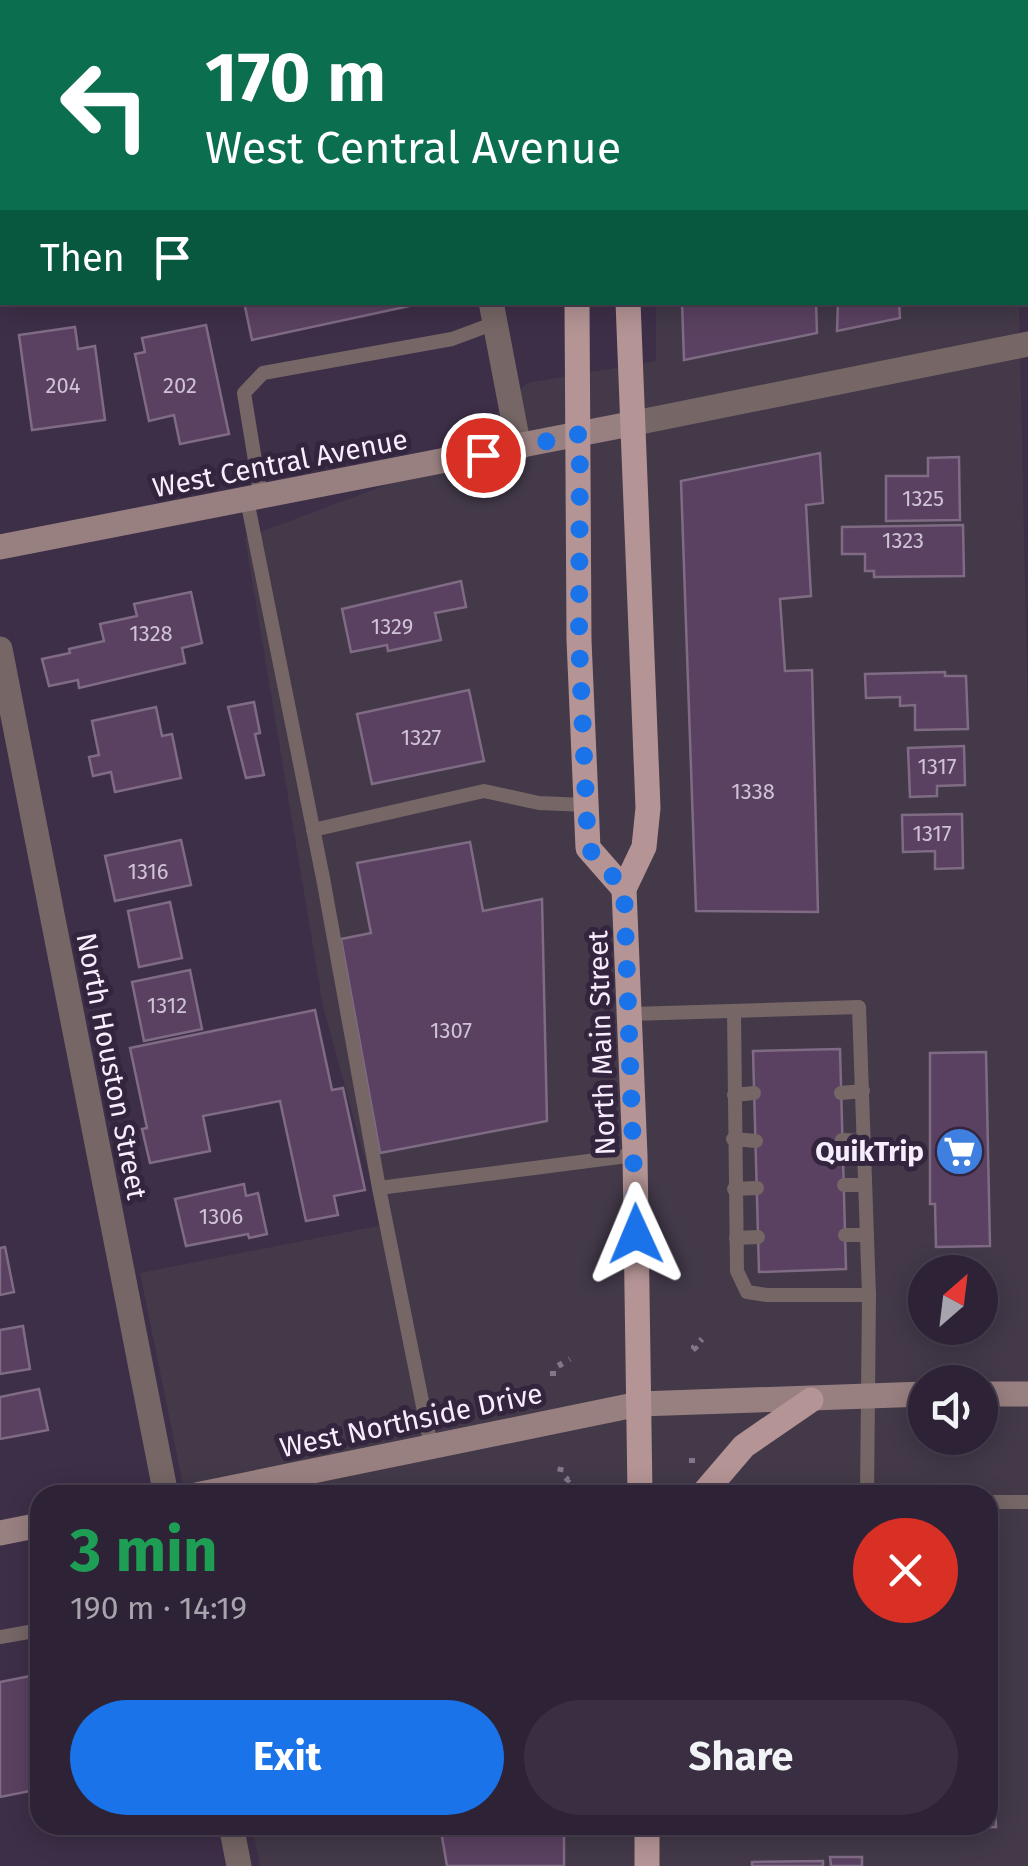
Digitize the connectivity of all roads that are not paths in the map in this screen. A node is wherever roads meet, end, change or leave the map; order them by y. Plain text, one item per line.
1 (578, 305) edge
2 (628, 305) edge
3 (493, 313) edge
4 (1028, 344) edge
5 (630, 424) junction
6 (580, 434) junction
7 (520, 448) junction
8 (254, 498) junction
9 (0, 548) edge
10 (0, 649) edge
11 (586, 804) junction
12 (313, 830) junction
13 (624, 889) junction
14 (734, 1012) junction
15 (631, 1014) junction
16 (863, 1091) junction
17 (754, 1093) dead end
18 (841, 1093) dead end
19 (734, 1095) junction
20 (733, 1139) junction
21 (756, 1140) dead end
22 (842, 1140) dead end
23 (863, 1141) junction
24 (635, 1155) junction
25 (844, 1185) dead end
26 (865, 1185) junction
27 (379, 1188) junction
28 (757, 1188) dead end
29 (734, 1189) junction
30 (845, 1235) dead end
31 (867, 1235) junction
32 (736, 1238) junction
33 (758, 1238) dead end
34 (869, 1295) junction
35 (998, 1394) edge
36 (1028, 1394) edge
37 (908, 1395) edge
38 (866, 1396) junction
39 (811, 1400) junction
40 (639, 1404) junction
41 (431, 1446) junction
42 (164, 1485) edge
43 (244, 1485) edge
44 (640, 1485) edge
45 (711, 1485) edge
46 (867, 1485) edge
47 (998, 1502) edge
48 (1028, 1502) edge
49 (30, 1527) edge
50 (0, 1533) edge
51 (30, 1632) edge
52 (0, 1638) edge
53 (233, 1835) edge
54 (647, 1835) edge
55 (238, 1866) edge
56 (647, 1866) edge

1 - 6 main road
2 - 5 main road, North Main Street
3 - 7 street
3 - 8 lane
4 - 5 street
5 - 6 street, West Central Avenue
5 - 13 main road, North Main Street
6 - 7 street, West Central Avenue
6 - 11 main road
7 - 8 street, West Central Avenue
8 - 9 street, West Central Avenue
8 - 12 lane
10 - 42 street, North Houston Street
11 - 12 lane
11 - 13 main road
12 - 27 lane
13 - 15 main road, North Main Street
14 - 15 lane
14 - 16 lane
14 - 19 lane
15 - 24 main road, North Main Street
16 - 18 lane
16 - 23 lane
17 - 19 lane
19 - 20 lane
20 - 21 lane
20 - 29 lane
22 - 23 lane
23 - 26 lane
24 - 27 lane
24 - 40 main road, North Main Street
25 - 26 lane
26 - 31 lane
27 - 41 lane
28 - 29 lane
29 - 32 lane
30 - 31 lane
31 - 34 lane
32 - 33 lane
32 - 34 lane
34 - 38 lane
35 - 36 street
37 - 38 street, West Northside Drive
38 - 39 street, West Northside Drive
38 - 46 lane
39 - 40 street, West Northside Drive
39 - 45 main road
40 - 41 street, West Northside Drive
40 - 44 main road, North Main Street
41 - 43 street, West Northside Drive
47 - 48 lane
49 - 50 street
51 - 52 lane
53 - 55 street
54 - 56 main road

